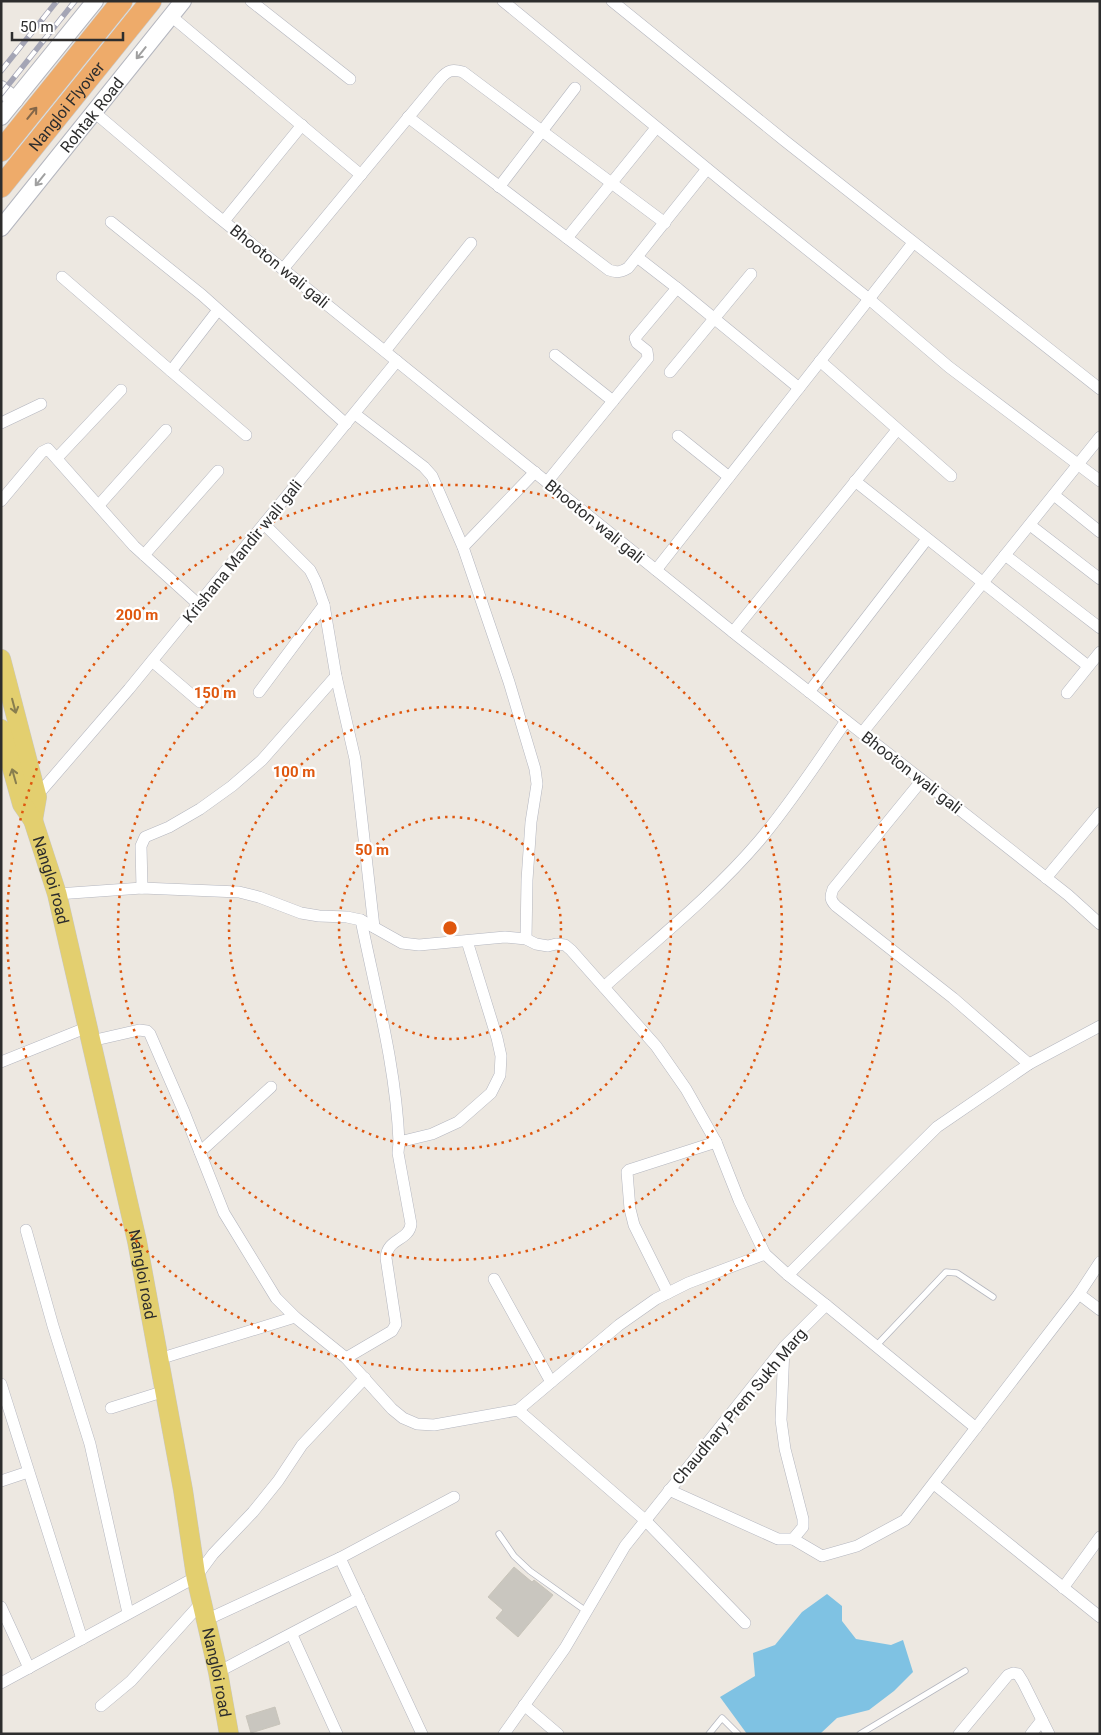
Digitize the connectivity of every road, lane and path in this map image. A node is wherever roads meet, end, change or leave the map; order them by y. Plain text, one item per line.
1 (95, 1) edge
2 (122, 1) edge
3 (151, 1) edge
4 (183, 1) edge
5 (251, 1) edge
6 (503, 1) edge
7 (612, 1) edge
8 (171, 16) junction
9 (350, 79) dead end
10 (575, 88) dead end
11 (1, 89) edge
12 (15, 100) junction
13 (94, 112) junction
14 (1, 117) edge
15 (408, 117) junction
16 (302, 125) junction
17 (656, 128) junction
18 (541, 130) junction
19 (1, 151) edge
20 (707, 169) junction
21 (361, 174) junction
22 (611, 183) junction
23 (1, 187) edge
24 (499, 187) junction
25 (224, 221) junction
26 (111, 222) dead end
27 (665, 223) junction
28 (1, 228) edge
29 (567, 238) junction
30 (471, 243) dead end
31 (913, 243) junction
32 (637, 257) junction
33 (283, 269) junction
34 (751, 274) dead end
35 (62, 277) dead end
36 (677, 288) junction
37 (869, 300) junction
38 (218, 310) junction
39 (714, 318) junction
40 (386, 352) junction
41 (555, 355) dead end
42 (397, 361) junction
43 (820, 361) junction
44 (171, 371) junction
45 (670, 372) dead end
46 (799, 388) junction
47 (1100, 389) edge
48 (121, 390) dead end
49 (613, 401) junction
50 (41, 404) dead end
51 (355, 414) junction
52 (1, 422) edge
53 (346, 424) junction
54 (166, 430) dead end
55 (897, 430) junction
56 (246, 435) dead end
57 (678, 436) dead end
58 (1100, 437) edge
59 (57, 458) junction
60 (1078, 464) junction
61 (218, 471) dead end
62 (534, 472) junction
63 (951, 476) dead end
64 (729, 477) junction
65 (855, 481) junction
66 (1100, 481) edge
67 (547, 482) junction
68 (1054, 495) junction
69 (1, 501) edge
70 (99, 506) junction
71 (264, 524) junction
72 (1030, 524) junction
73 (1100, 532) edge
74 (927, 539) junction
75 (463, 547) junction
76 (1006, 555) junction
77 (144, 556) junction
78 (656, 570) junction
79 (1100, 579) edge
80 (982, 584) junction
81 (198, 604) junction
82 (324, 605) junction
83 (1100, 628) edge
84 (733, 632) junction
85 (1100, 652) edge
86 (1, 659) edge
87 (152, 661) junction
88 (1088, 666) junction
89 (336, 676) junction
90 (259, 692) dead end
91 (809, 692) junction
92 (1067, 693) dead end
93 (200, 702) dead end
94 (846, 721) junction
95 (1, 730) edge
96 (862, 733) junction
97 (922, 780) junction
98 (31, 807) junction
99 (1100, 813) edge
100 (1046, 878) junction
101 (142, 888) junction
102 (57, 894) junction
103 (361, 920) junction
104 (1099, 920) edge
105 (374, 927) junction
106 (526, 939) junction
107 (467, 940) junction
108 (604, 987) junction
109 (1100, 1026) edge
110 (90, 1034) junction
111 (1, 1062) edge
112 (1029, 1064) junction
113 (271, 1087) dead end
114 (399, 1142) junction
115 (716, 1142) junction
116 (200, 1152) junction
117 (26, 1230) dead end
118 (765, 1254) junction
119 (1100, 1262) edge
120 (788, 1275) junction
121 (494, 1279) dead end
122 (668, 1293) junction
123 (1079, 1294) junction
124 (993, 1297) dead end
125 (826, 1305) junction
126 (1100, 1310) edge
127 (295, 1317) junction
128 (876, 1346) junction
129 (784, 1347) junction
130 (346, 1358) junction
131 (159, 1359) junction
132 (365, 1378) junction
133 (552, 1382) junction
134 (1, 1384) edge
135 (165, 1391) junction
136 (111, 1408) dead end
137 (518, 1410) junction
138 (976, 1428) junction
139 (28, 1472) junction
140 (1, 1480) edge
141 (934, 1484) junction
142 (669, 1490) junction
143 (454, 1497) dead end
144 (645, 1520) junction
145 (499, 1534) dead end
146 (1100, 1537) edge
147 (794, 1539) junction
148 (340, 1558) junction
149 (196, 1577) junction
150 (1063, 1588) junction
151 (359, 1598) junction
152 (1, 1607) edge
153 (204, 1611) junction
154 (586, 1611) junction
155 (128, 1614) junction
156 (1099, 1615) edge
157 (746, 1623) dead end
158 (292, 1635) junction
159 (82, 1638) junction
160 (29, 1668) junction
161 (965, 1671) dead end
162 (218, 1672) junction
163 (1, 1683) edge
164 (524, 1705) junction
165 (101, 1706) dead end
166 (1042, 1720) junction
167 (229, 1734) edge
168 (337, 1734) edge
169 (422, 1734) edge
170 (504, 1734) edge
171 (558, 1734) edge
172 (709, 1734) edge
173 (738, 1734) edge
174 (860, 1734) edge
175 (959, 1734) edge
176 (1031, 1734) edge
177 (1049, 1734) edge

1 - 12 street
19 -> 2 highway, Nangloi Flyover
3 - 23 highway, Nangloi Flyover
4 - 8 street, Rohtak Road
5 - 9 street
6 - 17 street
7 - 31 street
8 -> 13 street, Rohtak Road
8 - 16 street
10 - 18 street
11 - 12 street
12 - 14 street
13 - 25 street, Bhooton wali gali
13 -> 28 street, Rohtak Road
15 - 18 street
15 - 21 street
15 - 24 street
16 - 21 street
16 - 25 street
17 - 20 street
17 - 22 street
18 - 22 street
18 - 24 street
20 - 27 street
20 - 37 street
21 - 33 street
22 - 27 street
22 - 29 street
24 - 29 street
25 - 33 street, Bhooton wali gali
26 - 38 street
27 - 32 street
29 - 32 street
30 - 40 street
31 - 37 street
31 - 47 street
32 - 36 street
33 - 40 street, Bhooton wali gali
34 - 39 street
35 - 44 street
36 - 39 street
36 - 49 street
37 - 43 street
37 - 60 street
38 - 44 street
38 - 53 street
39 - 45 street
39 - 46 street
40 - 42 street, Bhooton wali gali
41 - 49 street
42 - 51 street, Krishana Mandir wali gali
42 - 62 street, Bhooton wali gali
43 - 46 street
43 - 55 street
44 - 56 street
46 - 64 street
48 - 59 street
49 - 67 street
50 - 52 street
51 - 53 street, Krishana Mandir wali gali
51 - 75 street
53 - 71 street, Krishana Mandir wali gali
54 - 70 street
55 - 63 street
55 - 65 street
57 - 64 street
58 - 60 street
59 - 69 street
59 - 70 street
60 - 66 street
60 - 68 street
61 - 77 street
62 - 67 street, Bhooton wali gali
62 - 75 street
64 - 78 street
65 - 74 street
65 - 84 street
67 - 78 street, Bhooton wali gali
68 - 72 street
68 - 73 street
70 - 77 street
71 - 81 street, Krishana Mandir wali gali
71 - 82 street
72 - 76 street
72 - 79 street
74 - 80 street
74 - 91 street
75 - 106 street
76 - 80 street
76 - 83 street
77 - 81 street
78 - 84 street, Bhooton wali gali
80 - 88 street
80 - 96 street
81 - 87 street, Krishana Mandir wali gali
82 - 89 street
82 - 90 street
84 - 91 street, Bhooton wali gali
85 - 88 street
86 -> 98 main road
87 - 93 street
87 - 98 street, Krishana Mandir wali gali
88 - 92 street
89 - 101 street
89 - 105 street
91 - 94 street, Bhooton wali gali
94 - 96 street, Bhooton wali gali
94 - 108 street
98 -> 95 main road
96 - 97 street, Bhooton wali gali
97 - 100 street, Bhooton wali gali
97 - 112 street
98 - 102 main road, Nangloi road
99 - 100 street
100 - 104 street, Bhooton wali gali
101 - 102 street
101 - 103 street
102 - 110 main road, Nangloi road
103 - 105 street
103 - 114 street
105 - 107 street
106 - 107 street
106 - 108 street
107 - 114 street
108 - 115 street
109 - 112 street
110 - 111 street
110 - 116 street
110 - 131 main road, Nangloi road
112 - 120 street
113 - 116 street
114 - 130 street
115 - 118 street
115 - 122 street
116 - 127 street
117 - 155 street
118 - 120 street
118 - 122 street
119 - 123 street
120 - 125 street
121 - 133 street
122 - 133 street
123 - 126 street
123 - 138 street
124 - 128 lane
125 - 128 street
125 - 129 street, Chaudhary Prem Sukh Marg
127 - 130 street
127 - 131 street
128 - 138 street
129 - 142 street, Chaudhary Prem Sukh Marg
129 - 147 street
130 - 132 street
131 - 135 main road, Nangloi road
132 - 137 street
132 - 149 street
133 - 137 street
134 - 139 street
135 - 136 street
135 - 149 main road, Nangloi road
137 - 144 street
138 - 141 street
139 - 140 street
139 - 159 street
141 - 147 street
141 - 150 street
142 - 144 street, Chaudhary Prem Sukh Marg
142 - 147 street
143 - 148 street
144 - 154 street, Chaudhary Prem Sukh Marg
144 - 157 street
145 - 154 lane
146 - 150 street
148 - 151 street
148 - 153 street
149 - 153 main road, Nangloi road
149 - 155 street
150 - 156 street
151 - 158 street
151 - 169 street
152 - 160 street
153 - 162 main road, Nangloi road
153 - 165 street
154 - 164 street, Chaudhary Prem Sukh Marg
155 - 159 street
158 - 162 street
158 - 168 street
159 - 160 street
160 - 163 street
161 - 174 lane
162 - 167 main road, Nangloi road
164 - 170 street, Chaudhary Prem Sukh Marg
164 - 171 street
166 - 175 street
166 - 176 street
166 - 177 street
172 - 173 lane

